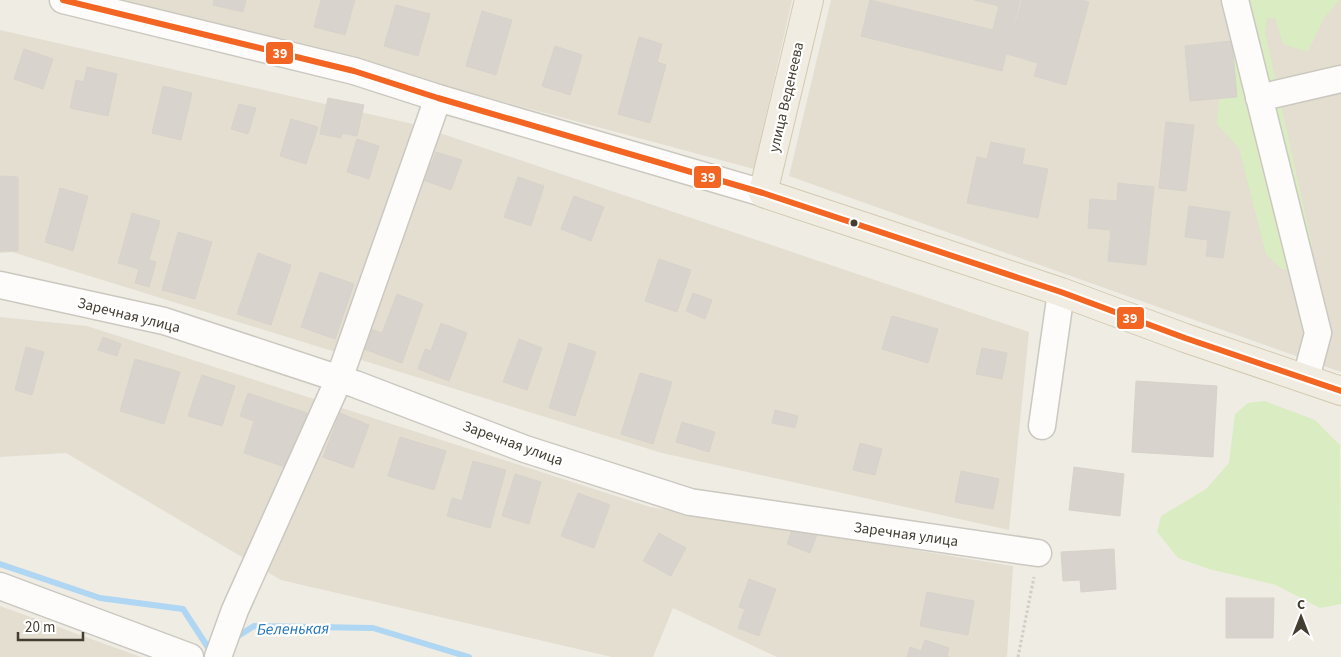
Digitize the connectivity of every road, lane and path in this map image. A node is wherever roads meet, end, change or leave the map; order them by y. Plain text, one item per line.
1 (63, 0) edge
2 (808, 0) edge
3 (1235, 0) edge
4 (1341, 79) edge
5 (438, 98) junction
6 (1259, 98) junction
7 (763, 193) junction
8 (0, 285) edge
9 (1061, 292) junction
10 (1306, 378) junction
11 (339, 379) junction
12 (1341, 391) edge
13 (1042, 426) dead end
14 (1038, 553) joint
15 (0, 586) edge
16 (190, 657) edge
17 (218, 657) edge
18 (1018, 657) edge

1 - 5 street
2 - 7 main road, улица Веденеева
3 - 6 street
4 - 6 street
5 - 7 street
5 - 11 street
6 - 10 street
7 - 9 main road
8 - 11 street, Заречная улица
9 - 10 main road
9 - 13 street
10 - 12 main road
11 - 14 street, Заречная улица
11 - 17 street
14 - 18 path
15 - 16 street

